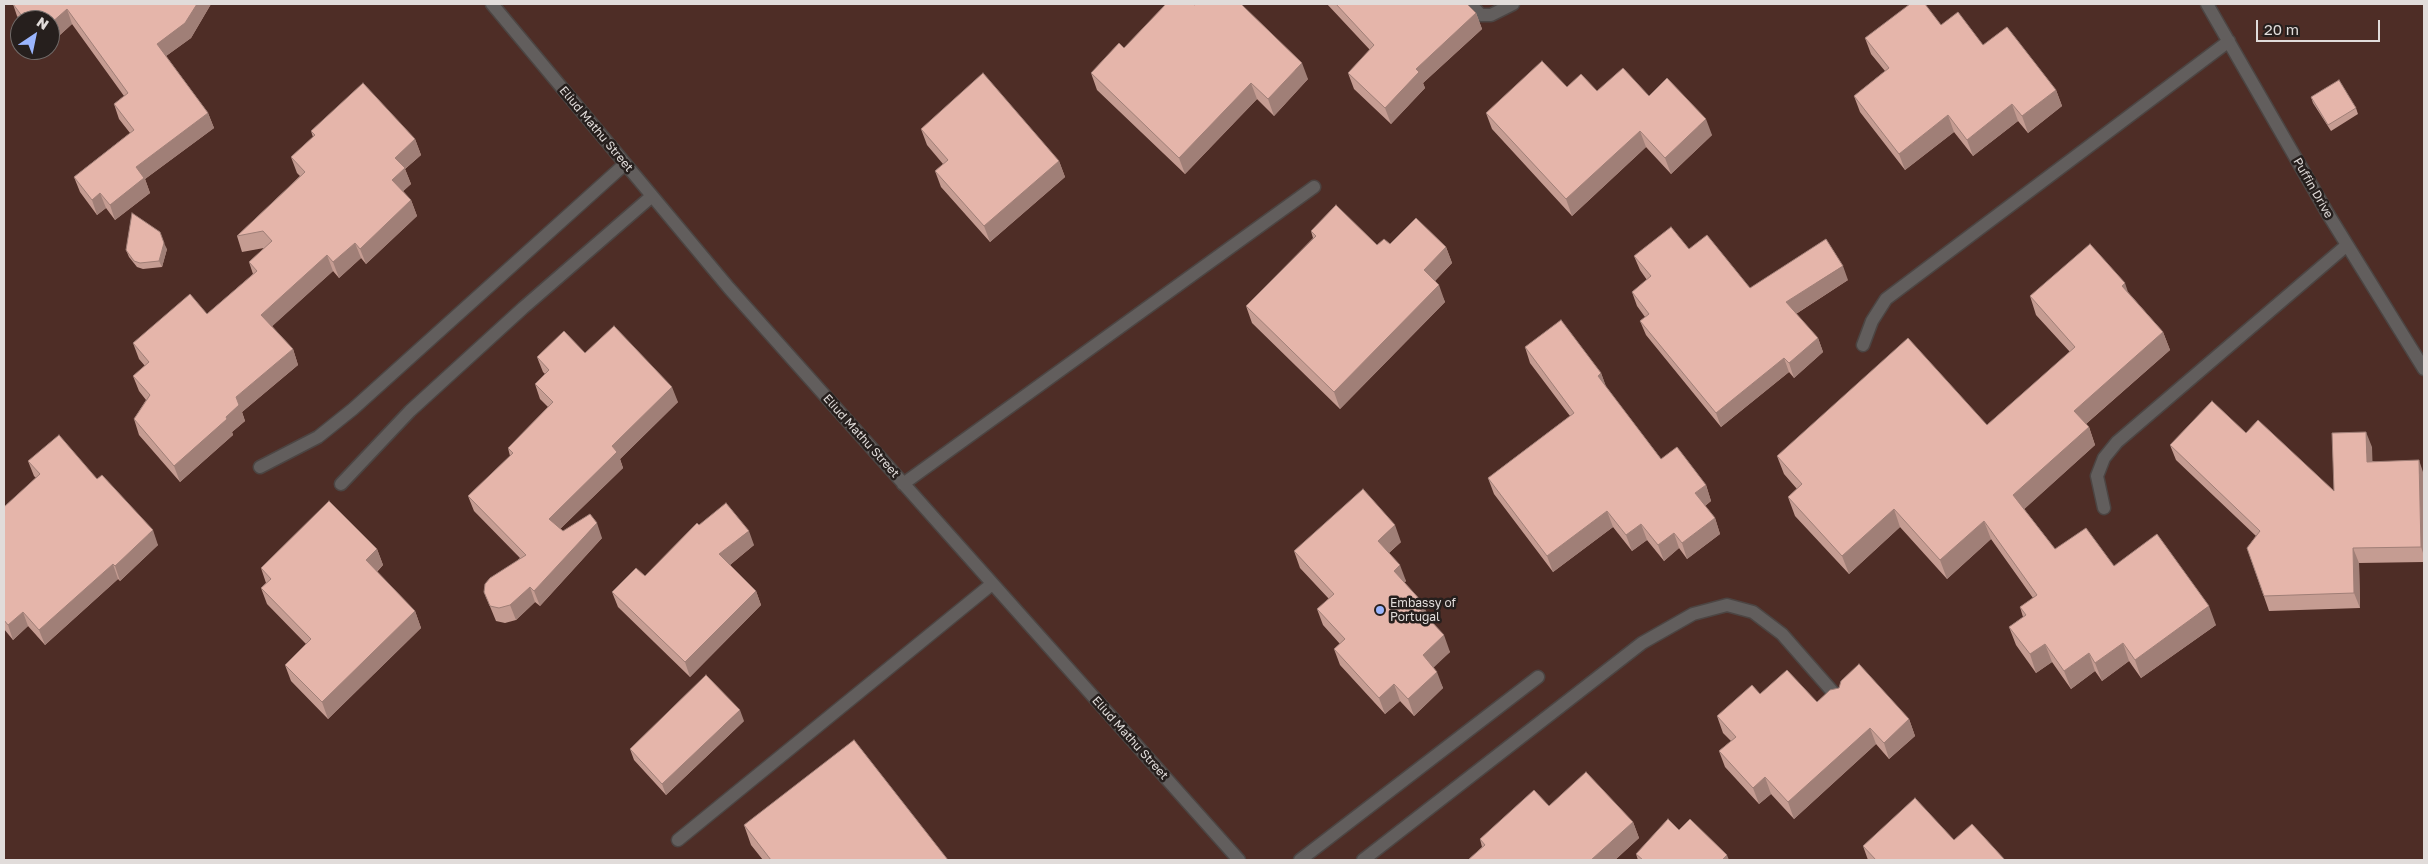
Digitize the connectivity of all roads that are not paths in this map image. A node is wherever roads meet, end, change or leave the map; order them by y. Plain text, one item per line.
1 (492, 4) edge
2 (1470, 4) edge
3 (1514, 4) edge
4 (2207, 4) edge
5 (2228, 41) junction
6 (625, 164) junction
7 (1314, 187) dead end
8 (652, 196) junction
9 (2347, 245) junction
10 (1863, 345) dead end
11 (2424, 369) edge
12 (260, 467) dead end
13 (341, 484) dead end
14 (904, 484) junction
15 (2104, 508) dead end
16 (992, 584) junction
17 (1538, 677) dead end
18 (1839, 699) edge
19 (678, 840) dead end
20 (1239, 860) edge
21 (1300, 860) edge
22 (1363, 860) edge

1 - 6 street, Eliud Mathu Street
2 - 3 street
4 - 5 street, Puffin Drive
5 - 9 street, Puffin Drive
5 - 10 street
6 - 8 street, Eliud Mathu Street
6 - 12 street
7 - 14 street
8 - 13 street
8 - 14 street, Eliud Mathu Street
9 - 11 street, Puffin Drive
9 - 15 street
14 - 16 street, Eliud Mathu Street
16 - 19 street
16 - 20 street, Eliud Mathu Street
17 - 21 street
18 - 22 street

